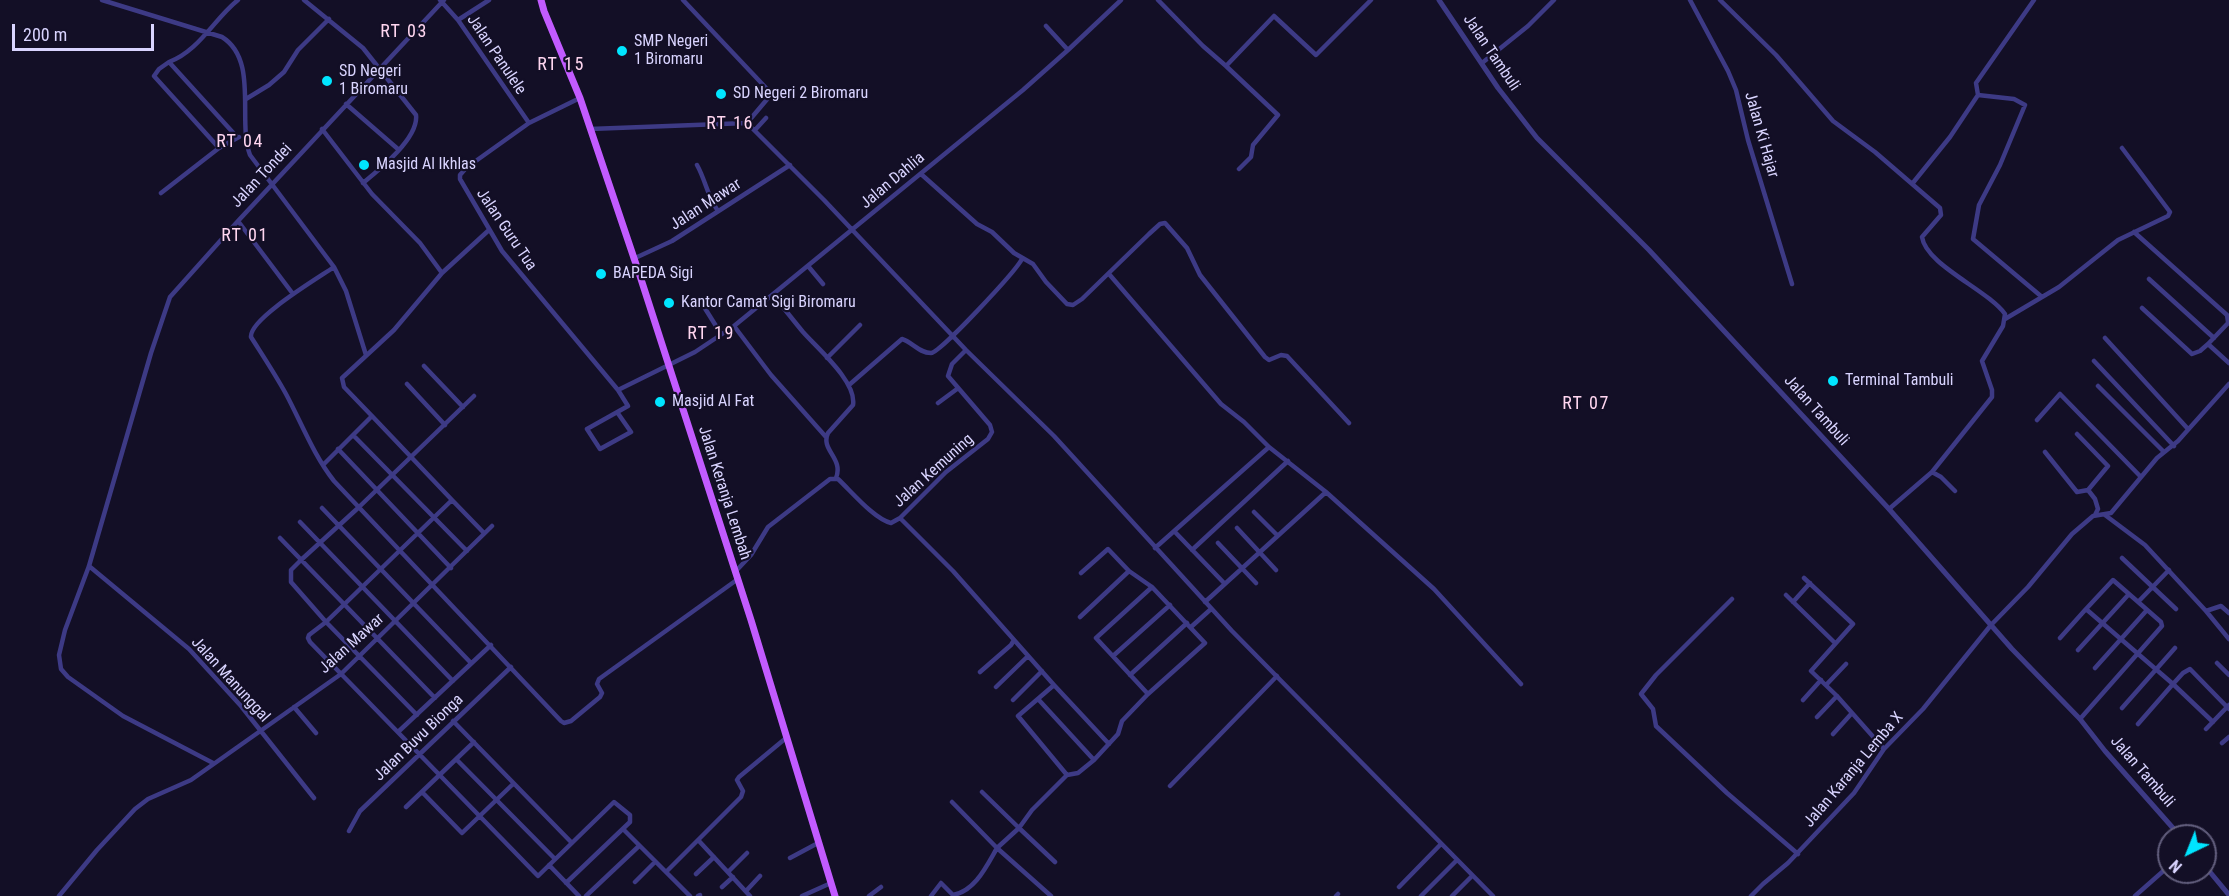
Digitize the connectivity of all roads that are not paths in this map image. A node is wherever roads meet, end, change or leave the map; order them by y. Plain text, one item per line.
1 (102, 0) edge
2 (238, 0) edge
3 (304, 0) edge
4 (489, 0) edge
5 (539, 0) edge
6 (683, 0) edge
7 (1121, 0) edge
8 (1158, 0) edge
9 (1371, 0) edge
10 (1439, 0) edge
11 (1554, 0) edge
12 (1690, 0) edge
13 (1720, 0) edge
14 (2034, 0) edge
15 (442, 1) edge
16 (329, 19) junction
17 (458, 20) junction
18 (1046, 26) dead end
19 (207, 32) junction
20 (1068, 50) junction
21 (169, 62) junction
22 (1482, 63) junction
23 (1226, 66) junction
24 (380, 67) junction
25 (1978, 96) junction
26 (580, 98) junction
27 (246, 99) junction
28 (346, 104) junction
29 (766, 118) dead end
30 (529, 123) junction
31 (747, 123) junction
32 (322, 129) junction
33 (590, 129) junction
34 (755, 130) junction
35 (245, 135) junction
36 (237, 137) junction
37 (219, 148) junction
38 (2122, 148) dead end
39 (399, 150) junction
40 (697, 165) dead end
41 (790, 165) junction
42 (1239, 169) dead end
43 (921, 174) junction
44 (363, 183) junction
45 (272, 184) junction
46 (1912, 184) junction
47 (161, 193) dead end
48 (718, 211) junction
49 (238, 220) junction
50 (489, 231) junction
51 (851, 231) junction
52 (2134, 232) junction
53 (633, 259) junction
54 (1022, 259) junction
55 (808, 266) junction
56 (334, 267) junction
57 (442, 273) junction
58 (1109, 274) junction
59 (2149, 279) dead end
60 (823, 284) dead end
61 (1792, 284) dead end
62 (293, 294) junction
63 (773, 295) junction
64 (2042, 297) junction
65 (701, 302) dead end
66 (2142, 308) dead end
67 (2005, 319) junction
68 (2229, 322) edge
69 (860, 325) dead end
70 (734, 326) junction
71 (721, 334) junction
72 (952, 334) junction
73 (2105, 338) dead end
74 (2214, 338) junction
75 (2208, 344) junction
76 (966, 350) junction
77 (366, 355) junction
78 (826, 358) junction
79 (2094, 361) dead end
80 (2229, 363) edge
81 (668, 364) junction
82 (424, 366) dead end
83 (407, 384) dead end
84 (2229, 384) edge
85 (849, 385) junction
86 (2098, 386) dead end
87 (957, 389) junction
88 (618, 390) junction
89 (474, 396) dead end
90 (938, 404) dead end
91 (463, 407) junction
92 (617, 412) junction
93 (372, 416) junction
94 (2037, 420) dead end
95 (1349, 423) dead end
96 (445, 425) junction
97 (2188, 429) junction
98 (2077, 434) dead end
99 (353, 435) junction
100 (826, 438) junction
101 (2174, 446) junction
102 (1269, 447) junction
103 (338, 449) junction
104 (2044, 452) dead end
105 (2164, 452) junction
106 (411, 457) junction
107 (1288, 461) junction
108 (324, 464) junction
109 (1932, 472) junction
110 (393, 475) junction
111 (2141, 477) junction
112 (836, 478) junction
113 (376, 489) junction
114 (2088, 490) junction
115 (1955, 491) dead end
116 (1326, 492) junction
117 (452, 500) junction
118 (322, 508) dead end
119 (358, 508) junction
120 (1889, 509) junction
121 (1254, 512) dead end
122 (2105, 515) junction
123 (2093, 516) junction
124 (434, 518) junction
125 (900, 518) junction
126 (300, 522) dead end
127 (337, 525) junction
128 (492, 526) dead end
129 (1237, 528) dead end
130 (1174, 531) junction
131 (484, 533) junction
132 (417, 534) junction
133 (1277, 536) junction
134 (280, 538) dead end
135 (319, 543) junction
136 (1218, 543) dead end
137 (1155, 548) junction
138 (400, 550) junction
139 (1192, 550) junction
140 (467, 551) junction
141 (1259, 551) junction
142 (2122, 558) dead end
143 (301, 560) junction
144 (89, 566) junction
145 (451, 568) junction
146 (1242, 568) junction
147 (380, 569) junction
148 (1276, 570) dead end
149 (2169, 570) junction
150 (1129, 571) junction
151 (1081, 573) dead end
152 (737, 576) junction
153 (1804, 578) dead end
154 (1256, 583) dead end
155 (1810, 583) junction
156 (1225, 584) junction
157 (434, 585) junction
158 (2153, 586) junction
159 (361, 587) junction
160 (1152, 587) junction
161 (2129, 594) junction
162 (1786, 595) dead end
163 (1732, 599) dead end
164 (1205, 602) junction
165 (1793, 602) junction
166 (2138, 602) junction
167 (343, 604) junction
168 (414, 604) junction
169 (1170, 605) junction
170 (1211, 609) junction
171 (2086, 609) junction
172 (2176, 609) dead end
173 (2147, 610) junction
174 (2206, 611) junction
175 (2229, 613) edge
176 (1080, 617) dead end
177 (326, 622) junction
178 (395, 622) junction
179 (1187, 623) junction
180 (2103, 624) junction
181 (1991, 625) junction
182 (1191, 627) junction
183 (2060, 638) dead end
184 (377, 639) junction
185 (2121, 639) junction
186 (2229, 639) edge
187 (1014, 640) junction
188 (1835, 643) junction
189 (490, 645) junction
190 (2175, 648) dead end
191 (2078, 650) dead end
192 (2138, 654) junction
193 (360, 656) junction
194 (1028, 656) junction
195 (1113, 656) junction
196 (471, 663) junction
197 (2217, 663) dead end
198 (1846, 664) dead end
199 (511, 667) junction
200 (2095, 668) dead end
201 (2156, 669) junction
202 (1042, 671) junction
203 (980, 672) dead end
204 (341, 674) junction
205 (1130, 675) junction
206 (2229, 675) edge
207 (1277, 676) junction
208 (1821, 680) junction
209 (453, 681) junction
210 (1521, 684) dead end
211 (2173, 684) junction
212 (1054, 685) junction
213 (1826, 685) junction
214 (996, 687) dead end
215 (1148, 694) junction
216 (1837, 696) junction
217 (435, 698) junction
218 (1038, 699) junction
219 (1013, 700) dead end
220 (1803, 700) dead end
221 (294, 707) junction
222 (2228, 707) edge
223 (2122, 708) dead end
224 (1852, 713) junction
225 (417, 715) junction
226 (1817, 717) dead end
227 (2080, 719) junction
228 (453, 721) junction
229 (2213, 722) junction
230 (2138, 724) dead end
231 (2206, 729) dead end
232 (260, 731) junction
233 (398, 732) junction
234 (316, 733) dead end
235 (1833, 734) dead end
236 (2229, 737) edge
237 (786, 738) junction
238 (474, 742) junction
239 (2222, 743) dead end
240 (1109, 744) junction
241 (1884, 749) junction
242 (420, 754) junction
243 (457, 760) junction
244 (1094, 760) junction
245 (213, 763) junction
246 (440, 775) junction
247 (1067, 775) junction
248 (513, 784) junction
249 (1170, 786) dead end
250 (422, 792) junction
251 (982, 792) dead end
252 (314, 798) dead end
253 (497, 799) junction
254 (952, 801) dead end
255 (406, 807) dead end
256 (478, 816) junction
257 (2169, 824) edge
258 (1019, 828) junction
259 (623, 829) junction
260 (349, 831) dead end
261 (699, 841) junction
262 (572, 843) junction
263 (818, 843) junction
264 (1441, 844) junction
265 (639, 846) junction
266 (997, 848) junction
267 (747, 853) dead end
268 (1798, 854) junction
269 (714, 857) junction
270 (790, 858) dead end
271 (555, 859) junction
272 (1457, 860) junction
273 (655, 862) junction
274 (1055, 862) dead end
275 (549, 865) junction
276 (667, 871) junction
277 (728, 872) junction
278 (696, 874) dead end
279 (760, 876) dead end
280 (1472, 876) junction
281 (733, 877) junction
282 (2157, 877) edge
283 (2217, 880) edge
284 (635, 882) dead end
285 (566, 883) junction
286 (831, 883) junction
287 (880, 886) dead end
288 (722, 887) dead end
289 (1399, 887) dead end
290 (746, 891) junction
291 (2228, 893) edge
292 (59, 896) edge
293 (579, 896) edge
294 (586, 896) edge
295 (690, 896) edge
296 (750, 896) edge
297 (802, 896) edge
298 (835, 896) edge
299 (869, 896) edge
300 (930, 896) edge
301 (1051, 896) edge
302 (1421, 896) edge
303 (1452, 896) edge
304 (1492, 896) edge
305 (1751, 896) edge
306 (2135, 896) edge

1 - 19 street
2 - 19 street
3 - 16 street
4 - 17 street
5 - 26 main road, Jalan Keranja Lembah
6 - 31 street
7 - 20 street, Jalan Dahlia
8 - 23 street
9 - 23 street
10 - 22 street, Jalan Tambuli
11 - 22 street
12 - 61 street, Jalan Ki Hajar
13 - 46 street
14 - 25 street
15 - 17 street, Jalan Panulele
15 - 24 street, Jalan Tondei
16 - 24 street
16 - 27 street
17 - 30 street, Jalan Panulele
18 - 20 street
19 - 21 street
19 - 27 street
20 - 43 street, Jalan Dahlia
21 - 36 street
21 - 37 street
22 - 120 street, Jalan Tambuli
23 - 42 street
24 - 28 street, Jalan Tondei
24 - 39 street
25 - 46 street
25 - 64 street
26 - 30 street, Jalan Guru Tua
26 - 33 main road, Jalan Keranja Lembah
27 - 35 street
28 - 32 street, Jalan Tondei
28 - 39 street
29 - 34 street
30 - 50 street, Jalan Guru Tua
31 - 33 street
31 - 34 street
32 - 44 street
32 - 45 street, Jalan Tondei
33 - 53 main road, Jalan Keranja Lembah
34 - 41 street
35 - 36 street
35 - 45 street
36 - 37 street
37 - 47 street
38 - 52 street
39 - 44 street
40 - 48 street
41 - 48 street, Jalan Mawar
41 - 51 street
43 - 51 street, Jalan Dahlia
43 - 54 street
44 - 57 street
45 - 49 street, Jalan Tondei
45 - 56 street
46 - 67 street
48 - 53 street, Jalan Mawar
49 - 62 street
49 - 144 street, Jalan Tondei
50 - 57 street
50 - 88 street, Jalan Guru Tua
51 - 55 street, Jalan Dahlia
51 - 72 street
52 - 64 street
52 - 68 street
53 - 81 main road, Jalan Keranja Lembah
54 - 58 street
54 - 72 street
55 - 60 street
55 - 63 street, Jalan Dahlia
56 - 62 street
56 - 77 street
57 - 77 street
58 - 95 street
58 - 102 street
59 - 74 street
62 - 108 street
63 - 70 street, Jalan Dahlia
63 - 78 street
64 - 67 street
65 - 71 street
66 - 75 street
67 - 109 street
68 - 74 street
69 - 78 street
70 - 71 street, Jalan Dahlia
70 - 100 street
71 - 81 street, Jalan Dahlia
72 - 76 street
72 - 85 street
73 - 97 street
74 - 75 street
75 - 80 street
76 - 87 street
76 - 137 street
77 - 93 street
78 - 85 street
79 - 101 street
81 - 88 street
81 - 152 main road, Jalan Keranja Lembah
82 - 91 street
83 - 96 street
84 - 97 street
85 - 100 street
86 - 105 street
87 - 90 street
87 - 125 street, Jalan Kemuning
88 - 92 street
89 - 91 street
91 - 96 street
92 - 92 street
93 - 99 street
93 - 106 street
94 - 111 street
96 - 106 street
97 - 101 street
98 - 114 street
99 - 103 street
99 - 110 street
100 - 112 street
101 - 105 street
102 - 107 street
102 - 130 street
103 - 108 street
103 - 113 street
104 - 114 street
105 - 111 street
106 - 110 street
106 - 117 street
107 - 116 street
107 - 139 street
108 - 119 street
109 - 115 street
109 - 120 street
110 - 113 street
110 - 124 street
111 - 122 street
112 - 125 street, Jalan Kemuning
112 - 152 street
113 - 119 street
113 - 132 street
114 - 123 street
116 - 133 street
116 - 210 street
117 - 124 street
117 - 131 street
118 - 127 street
119 - 127 street
119 - 138 street
120 - 181 street, Jalan Tambuli
121 - 133 street
122 - 123 street
122 - 149 street
123 - 181 street, Jalan Karanja Lemba X
124 - 132 street
124 - 140 street
125 - 187 street
126 - 135 street
127 - 135 street
127 - 147 street
128 - 131 street, Jalan Mawar
129 - 141 street
130 - 137 street
130 - 139 street
131 - 140 street, Jalan Mawar
132 - 138 street
132 - 145 street
133 - 141 street
134 - 143 street
135 - 143 street
135 - 159 street
136 - 146 street
137 - 164 street
138 - 147 street
138 - 157 street
139 - 156 street
140 - 145 street, Jalan Mawar
141 - 146 street
141 - 148 street
142 - 158 street
143 - 167 street
143 - 177 street
144 - 232 street, Jalan Manunggal
144 - 245 street, Jalan Tondei
145 - 157 street, Jalan Mawar
146 - 154 street
146 - 156 street
147 - 159 street
147 - 168 street
149 - 158 street
149 - 174 street
150 - 151 street
150 - 160 street
150 - 176 street
152 - 199 street
152 - 237 main road, Jalan Keranja Lembah
153 - 155 street
155 - 165 street
155 - 188 street
156 - 164 street
157 - 168 street, Jalan Mawar
157 - 189 street
158 - 166 street
158 - 172 street
159 - 167 street
159 - 178 street
160 - 169 street
160 - 195 street
161 - 166 street
161 - 171 street
161 - 180 street
162 - 165 street
163 - 268 street
164 - 170 street
165 - 188 street
166 - 173 street
167 - 177 street
167 - 184 street
168 - 178 street, Jalan Mawar
168 - 196 street
169 - 179 street
169 - 195 street
170 - 182 street
170 - 207 street
171 - 180 street
171 - 183 street
173 - 185 street
173 - 192 street
174 - 175 street
174 - 186 street
177 - 193 street
177 - 204 street
178 - 184 street, Jalan Mawar
178 - 209 street
179 - 182 street
179 - 205 street
180 - 185 street
180 - 191 street
181 - 227 street, Jalan Tambuli
181 - 241 street, Jalan Karanja Lemba X
182 - 215 street
184 - 193 street, Jalan Mawar
184 - 217 street
185 - 192 street
185 - 200 street
187 - 194 street
187 - 203 street
188 - 208 street
189 - 196 street
189 - 199 street
190 - 201 street
192 - 201 street
192 - 227 street
193 - 204 street, Jalan Mawar
193 - 225 street
194 - 202 street
194 - 214 street
195 - 205 street
196 - 209 street
197 - 206 street
198 - 213 street
199 - 228 street, Jalan Buvu Bionga
201 - 211 street
201 - 223 street
202 - 212 street
202 - 219 street
204 - 221 street, Jalan Mawar
204 - 233 street
205 - 215 street
207 - 249 street
207 - 264 street
208 - 213 street
208 - 220 street
209 - 217 street
211 - 222 street
211 - 229 street
211 - 230 street
212 - 218 street
212 - 240 street
213 - 216 street
215 - 240 street
216 - 224 street
216 - 226 street
217 - 225 street
218 - 244 street
218 - 247 street
221 - 232 street, Jalan Mawar
221 - 234 street
222 - 229 street
224 - 235 street
224 - 241 street
225 - 233 street
227 - 257 street, Jalan Tambuli
228 - 238 street
228 - 242 street, Jalan Buvu Bionga
229 - 231 street
232 - 245 street, Jalan Mawar
232 - 252 street, Jalan Manunggal
233 - 242 street
236 - 239 street
237 - 261 street
237 - 263 main road, Jalan Keranja Lembah
238 - 243 street
238 - 248 street
240 - 244 street
241 - 268 street, Jalan Karanja Lemba X
242 - 246 street
242 - 260 street, Jalan Buvu Bionga
243 - 246 street
243 - 253 street
244 - 247 street
245 - 292 street, Jalan Mawar
246 - 250 street
246 - 256 street
247 - 258 street
248 - 253 street
248 - 262 street
250 - 255 street
250 - 256 street
251 - 258 street
253 - 256 street
253 - 271 street
254 - 266 street
256 - 275 street
258 - 266 street
258 - 274 street
259 - 262 street
259 - 265 street
259 - 285 street
261 - 269 street
261 - 276 street
262 - 271 street
263 - 270 street
263 - 286 main road, Jalan Keranja Lembah
264 - 272 street
264 - 289 street
265 - 273 street
265 - 294 street
266 - 300 street
266 - 301 street
267 - 277 street
268 - 305 street, Jalan Karanja Lemba X
269 - 277 street
269 - 278 street
271 - 275 street
272 - 280 street
272 - 302 street
273 - 276 street
273 - 284 street
275 - 285 street
276 - 295 street
277 - 281 street
279 - 290 street
280 - 303 street
280 - 304 street
281 - 288 street
281 - 290 street
282 - 306 street
283 - 291 street
285 - 293 street
286 - 297 street
286 - 298 main road, Jalan Keranja Lembah
287 - 299 street
290 - 296 street

